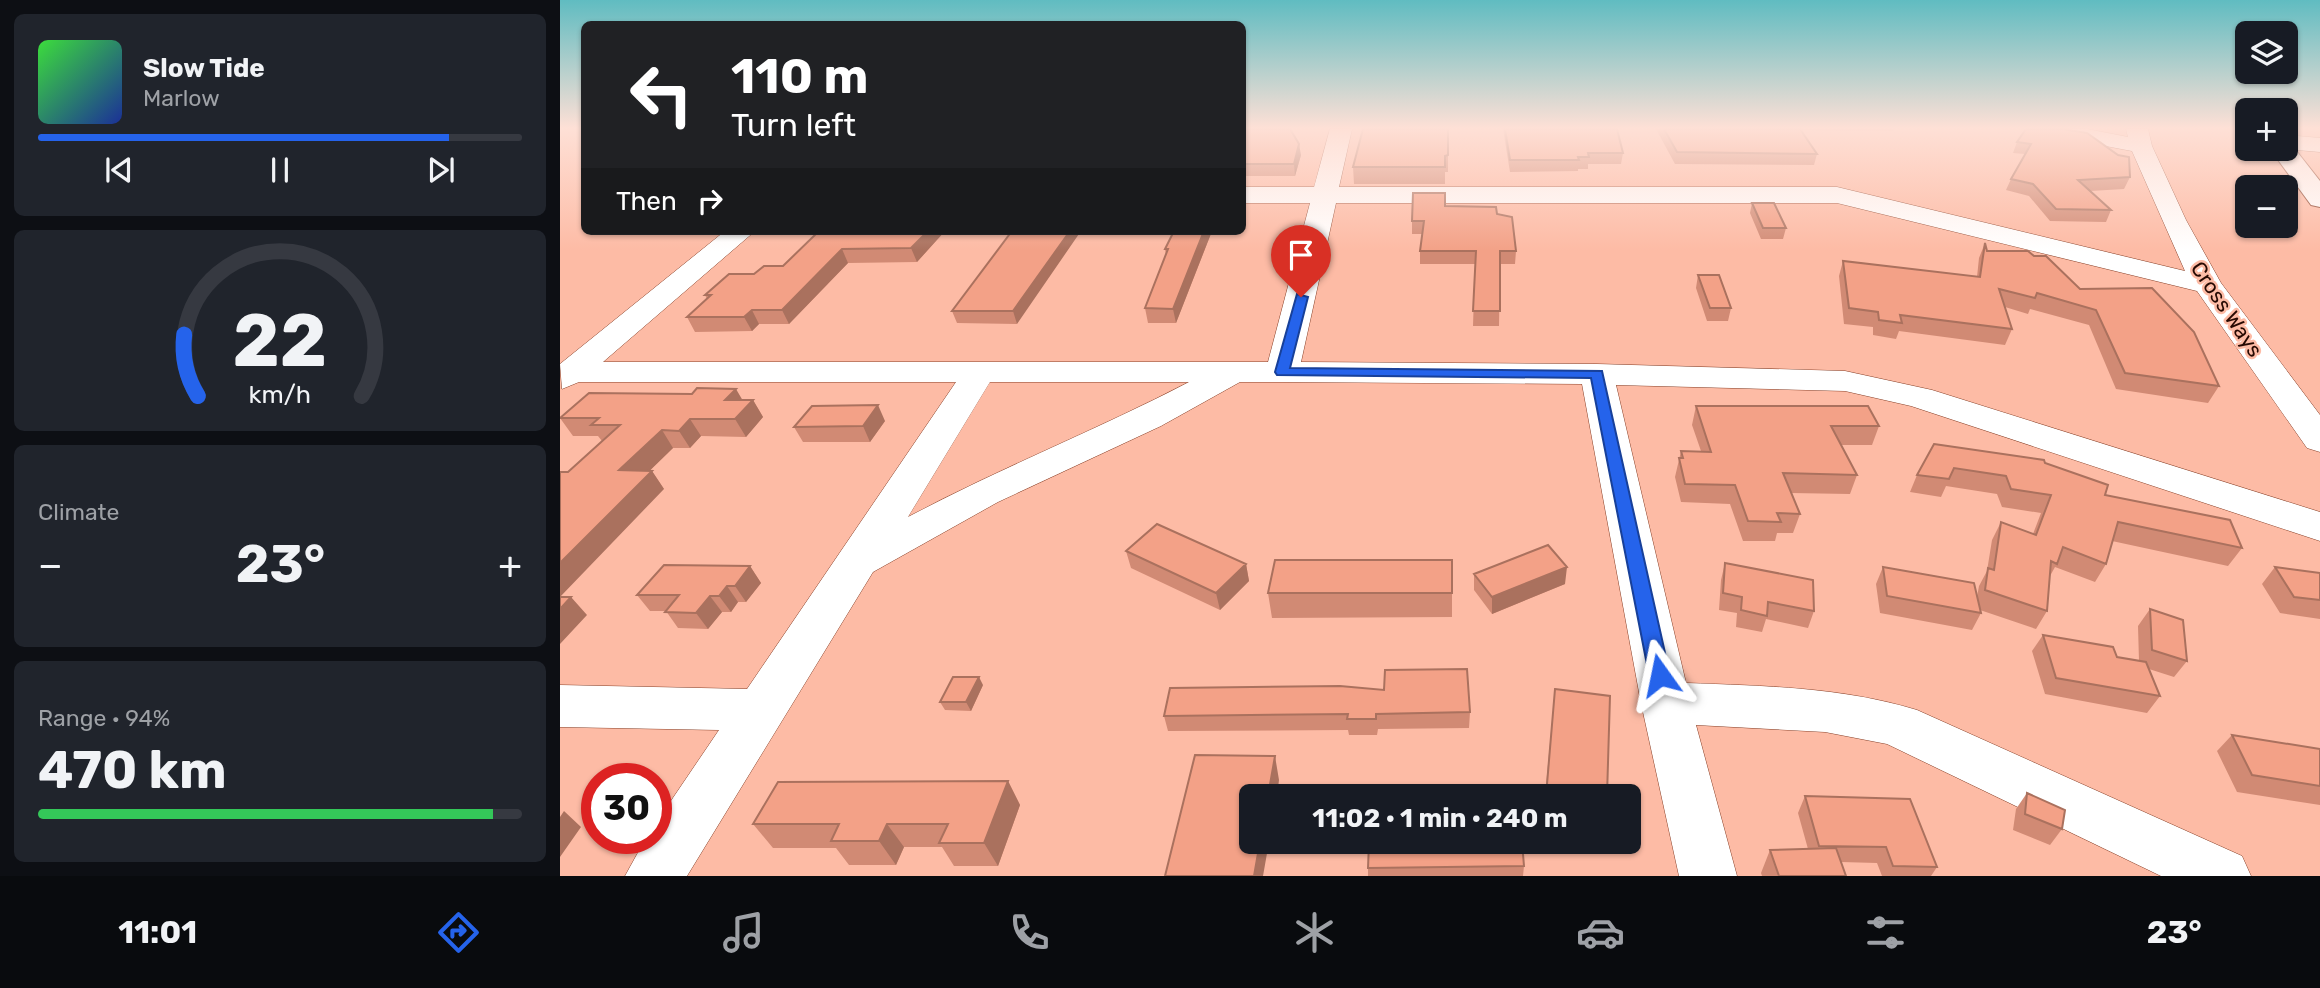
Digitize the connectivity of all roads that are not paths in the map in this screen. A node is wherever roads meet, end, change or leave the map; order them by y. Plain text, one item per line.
1 (1332, 170) edge
2 (2152, 170) edge
3 (2300, 170) edge
4 (1246, 195) edge
5 (1327, 196) junction
6 (2320, 199) edge
7 (737, 235) edge
8 (2207, 285) junction
9 (1233, 372) junction
10 (1282, 372) junction
11 (979, 373) junction
12 (1597, 374) junction
13 (565, 376) edge
14 (2320, 440) edge
15 (2320, 527) edge
16 (855, 564) junction
17 (1665, 703) junction
18 (560, 706) edge
19 (759, 710) junction
20 (654, 876) edge
21 (1708, 876) edge
22 (2222, 876) edge

1 - 5 street
2 - 8 street, Cross Ways
3 - 6 highway
4 - 5 street
5 - 8 street
5 - 10 street
7 - 13 street
8 - 14 street, Cross Ways
9 - 10 street
9 - 11 street
9 - 16 street
10 - 12 street
11 - 13 street
11 - 16 street
12 - 15 street
12 - 17 street
16 - 19 street
17 - 21 street
17 - 22 street
18 - 19 street
19 - 20 street

